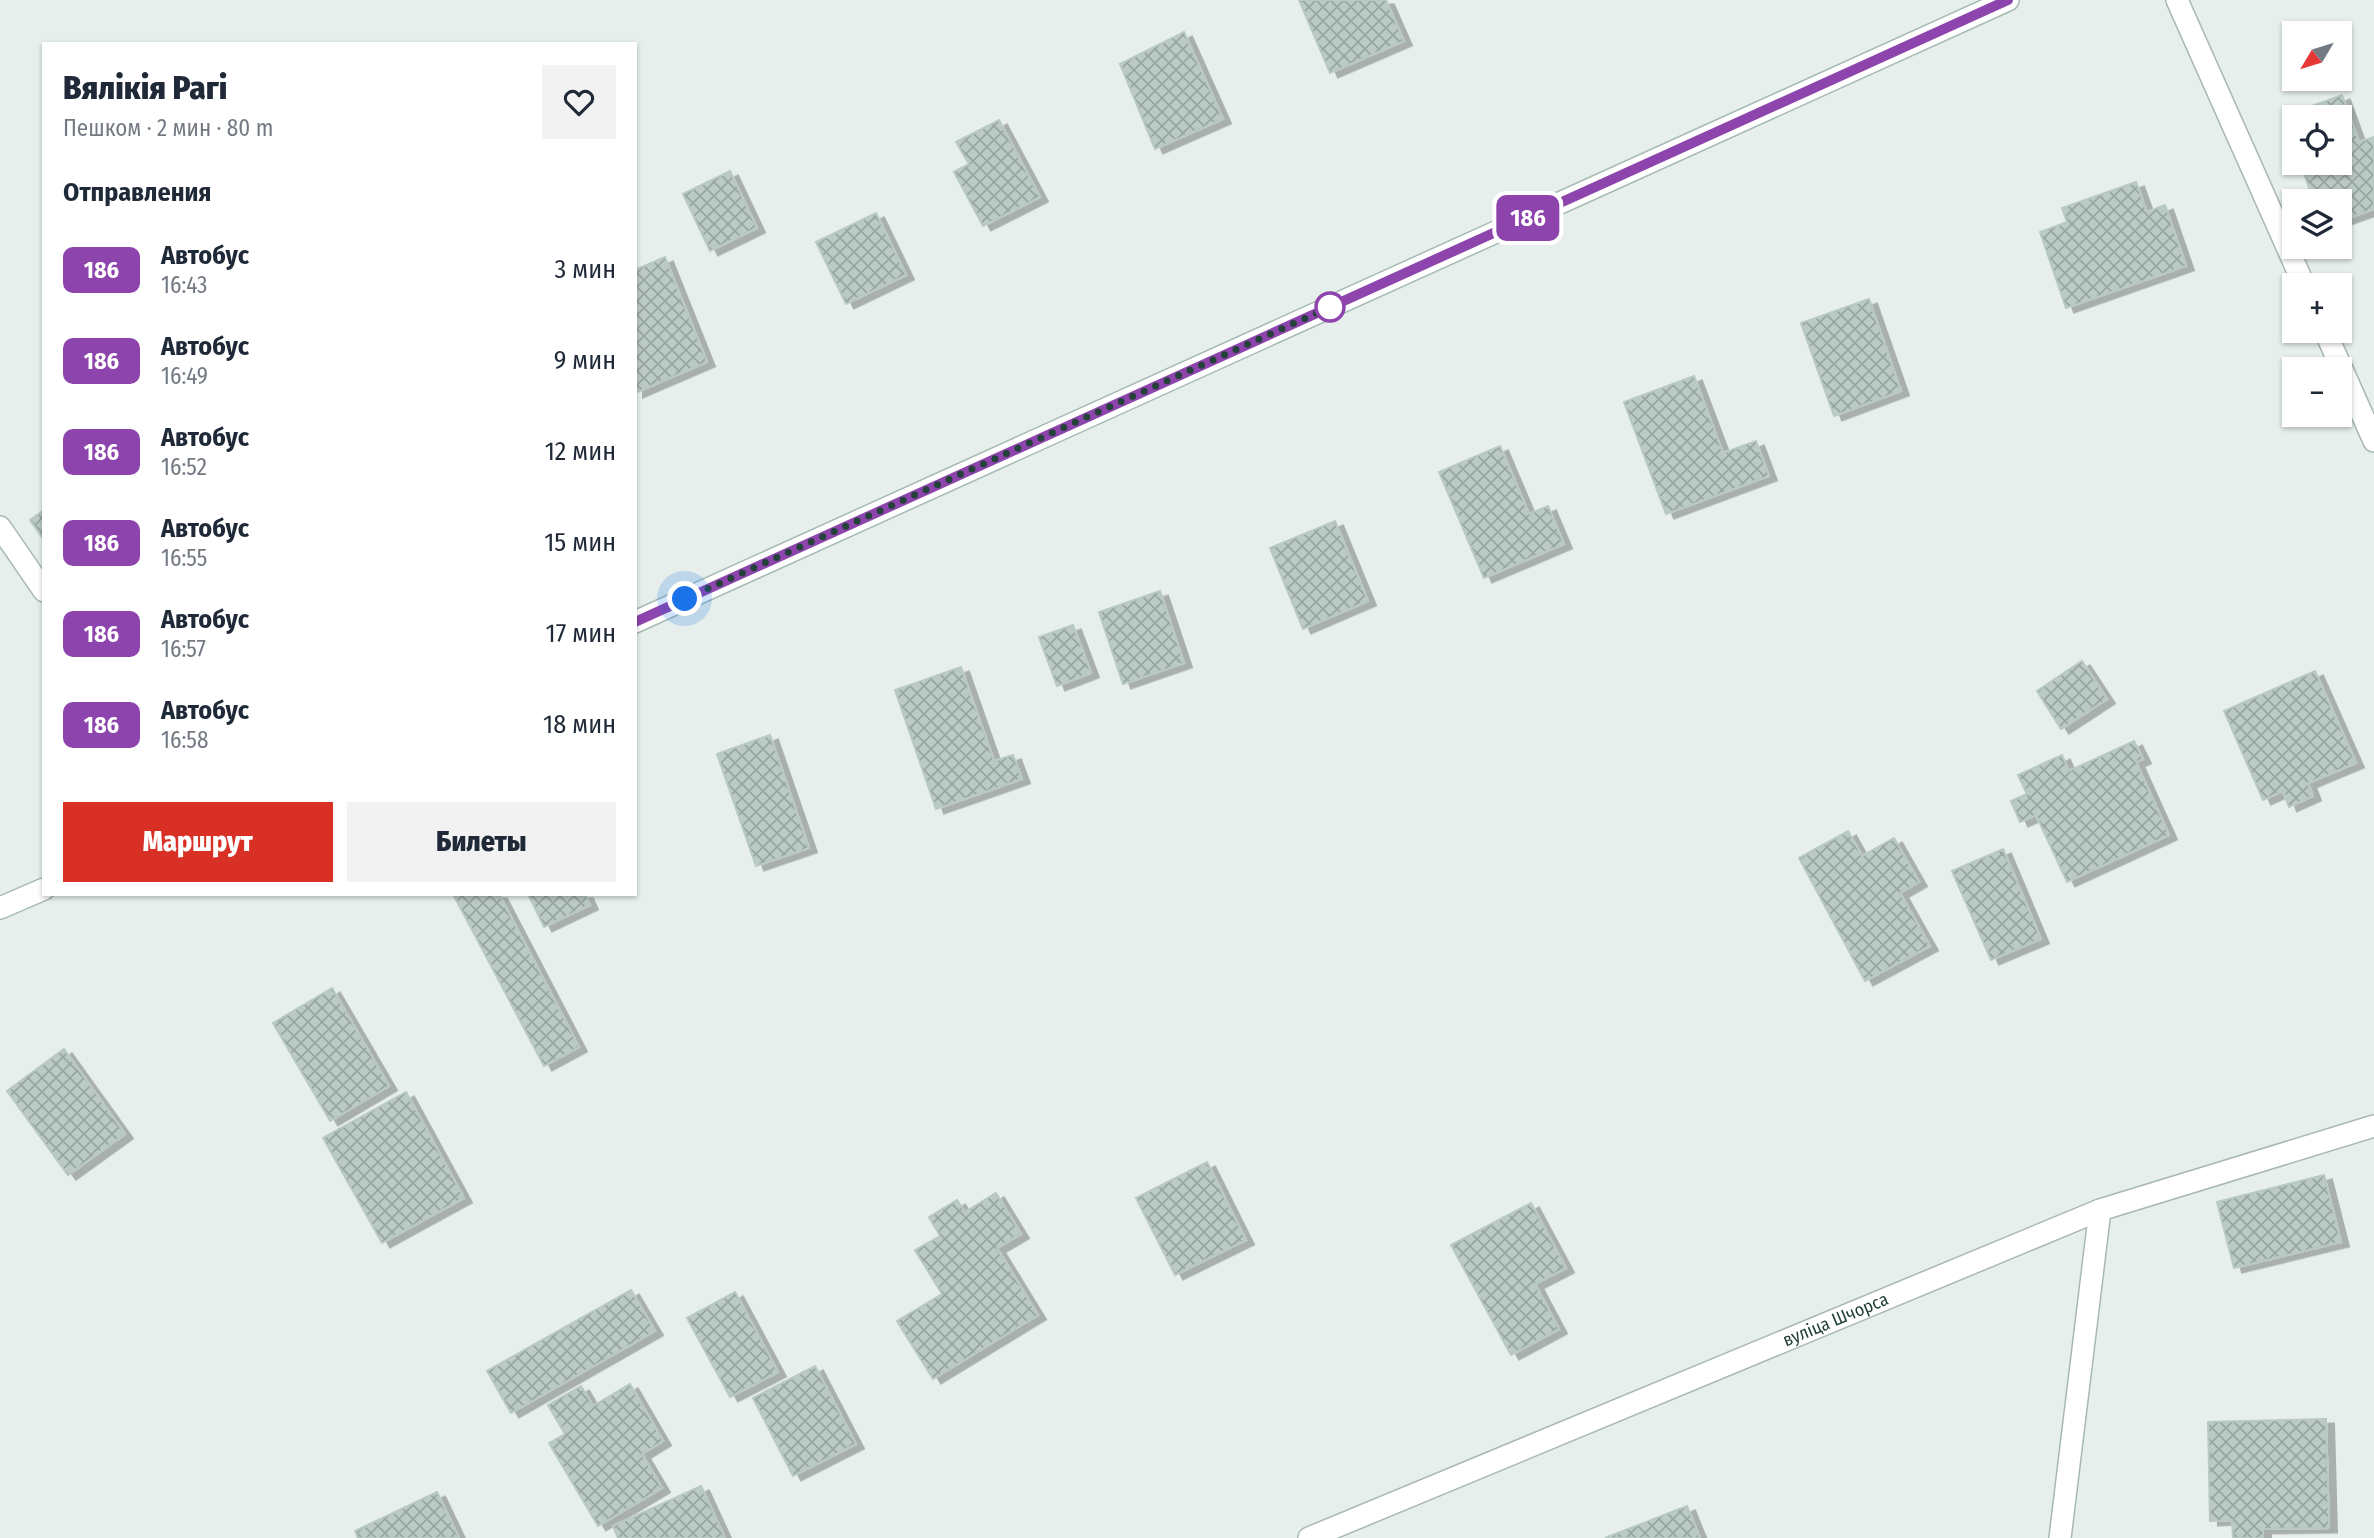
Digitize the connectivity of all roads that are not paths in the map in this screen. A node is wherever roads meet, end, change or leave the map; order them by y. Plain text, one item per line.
1 (2008, 0) edge
2 (2177, 0) edge
3 (2300, 273) edge
4 (2330, 343) edge
5 (2374, 441) edge
6 (0, 527) edge
7 (42, 589) edge
8 (637, 621) edge
9 (42, 890) edge
10 (0, 908) edge
11 (2374, 1126) edge
12 (2100, 1210) junction
13 (1309, 1538) edge
14 (2060, 1538) edge

1 - 8 street
2 - 3 street
4 - 5 street
6 - 7 street
9 - 10 street
11 - 12 street, вуліца Шчорса
12 - 13 street, вуліца Шчорса
12 - 14 street

